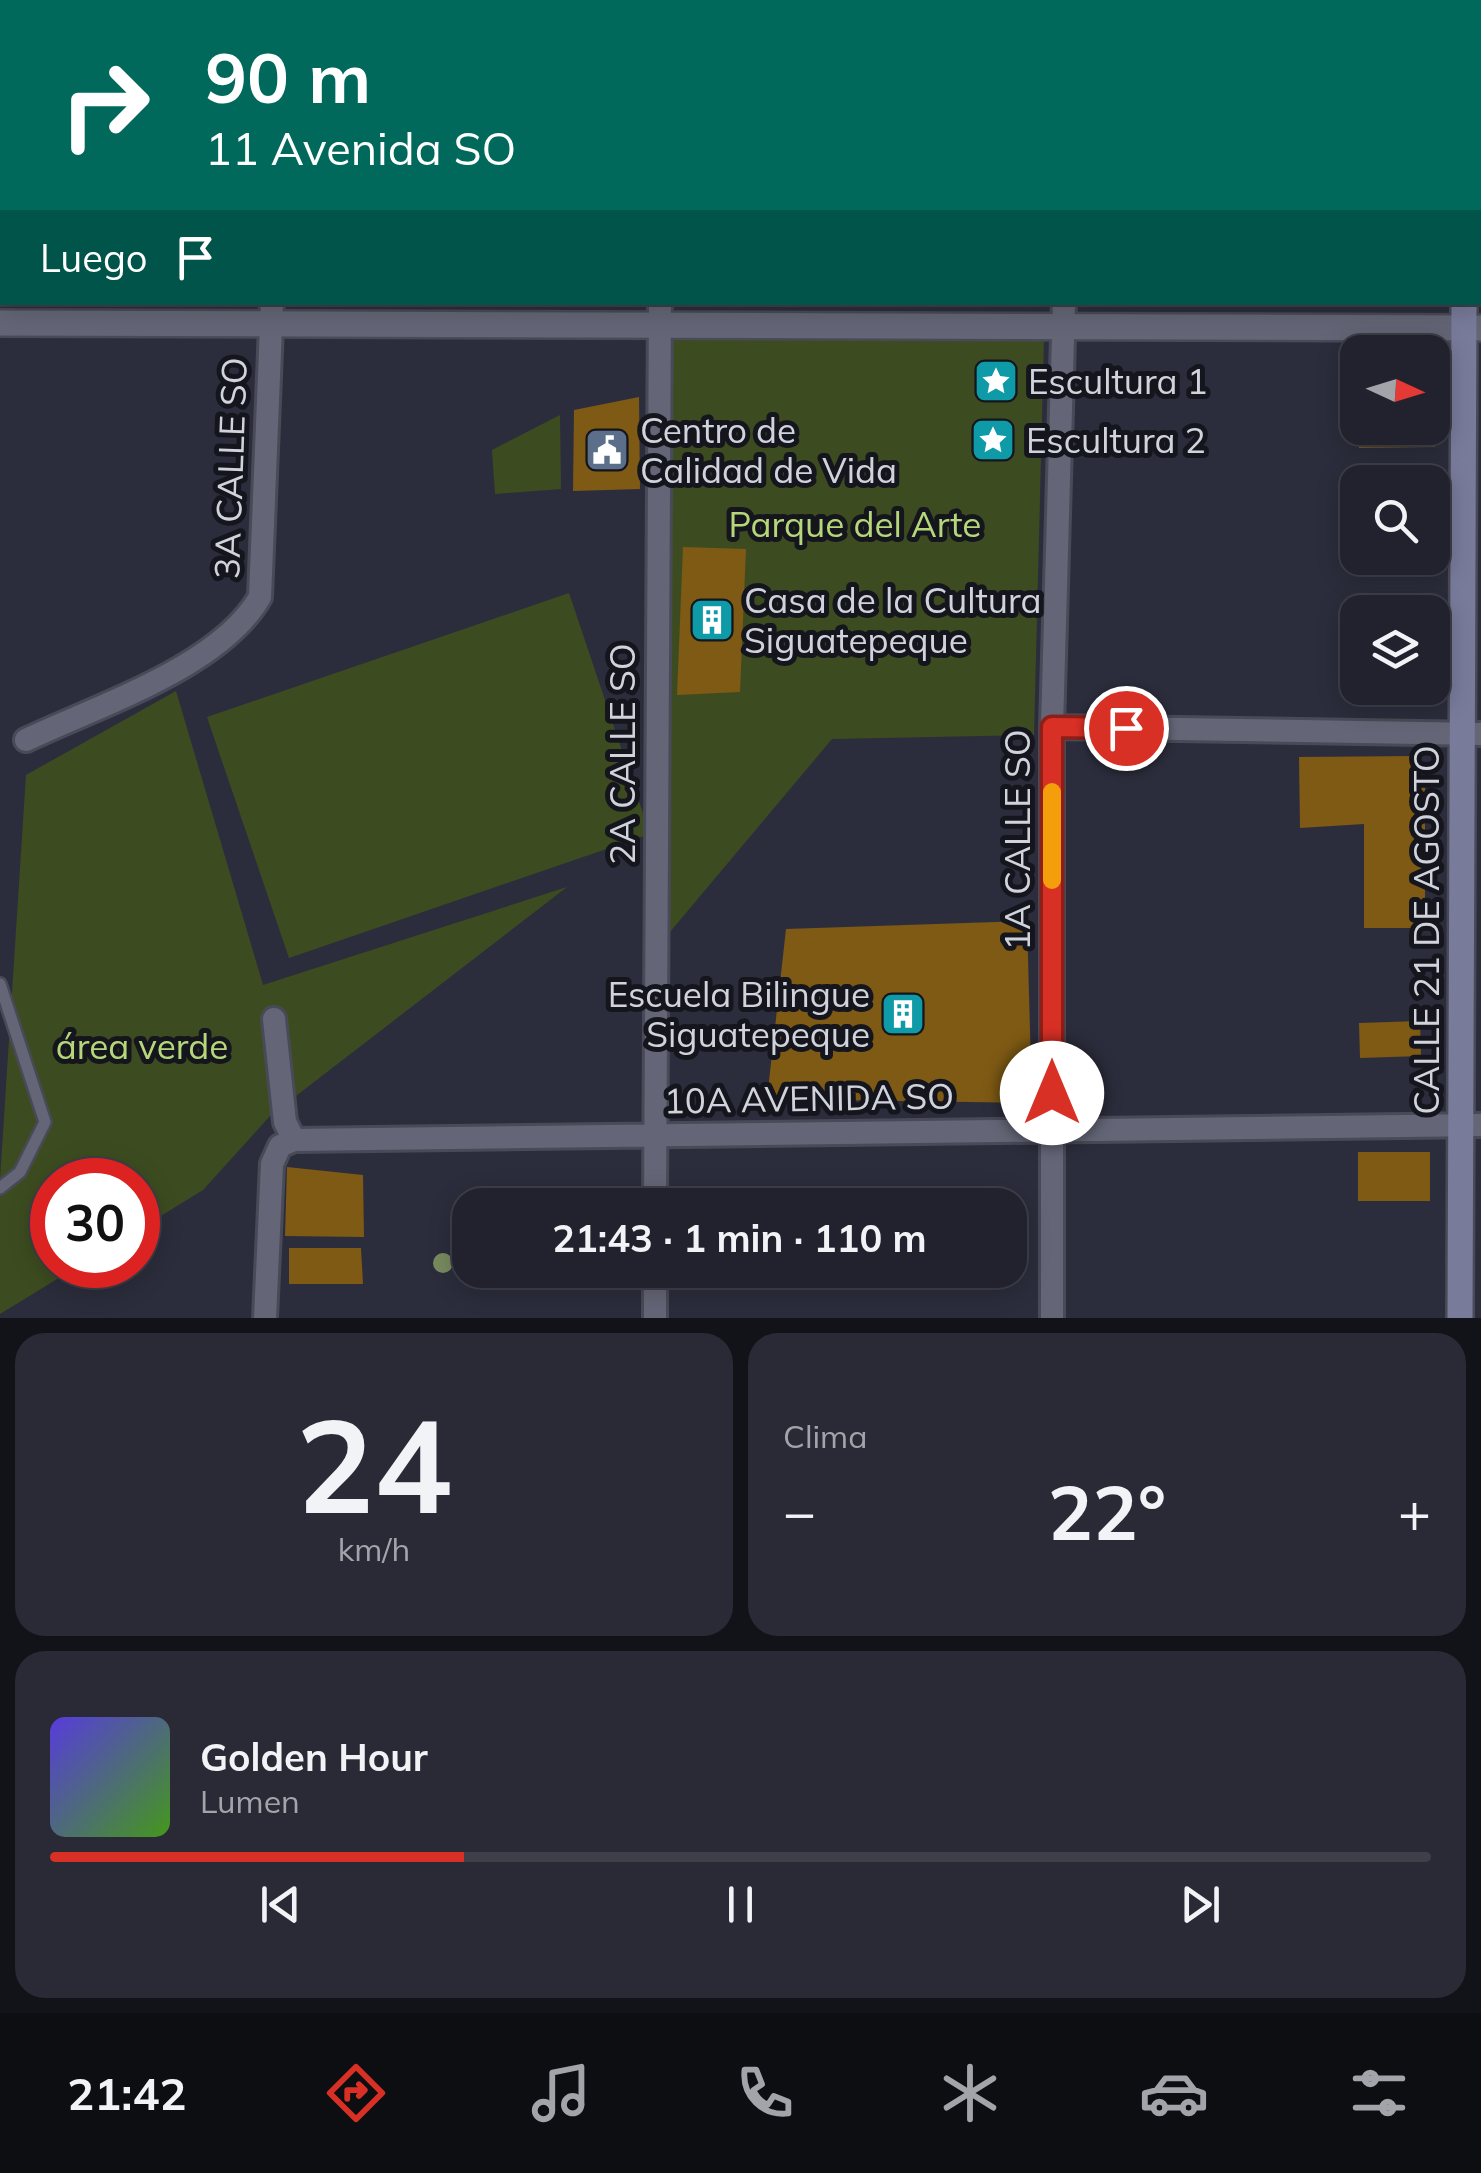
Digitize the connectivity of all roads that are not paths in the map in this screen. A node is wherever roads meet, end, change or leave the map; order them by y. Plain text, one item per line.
1 (272, 313) edge
2 (660, 315) edge
3 (1064, 315) edge
4 (1470, 319) edge
5 (0, 324) edge
6 (1052, 727) junction
7 (1472, 734) edge
8 (26, 740) dead end
9 (0, 984) edge
10 (274, 1018) dead end
11 (1471, 1125) edge
12 (1052, 1130) junction
13 (655, 1135) junction
14 (286, 1143) junction
15 (0, 1188) edge
16 (655, 1188) edge
17 (655, 1288) edge
18 (265, 1318) edge
19 (655, 1318) edge
20 (1052, 1318) edge
21 (1460, 1318) edge

1 - 2 street
1 - 5 street
1 - 8 street, 3A CALLE SO
2 - 3 street
2 - 13 street, 2A CALLE SO
3 - 4 street
3 - 6 street, 1A CALLE SO
4 - 7 main road, CALLE 21 DE AGOSTO
6 - 7 street
6 - 12 street, 1A CALLE SO
7 - 11 main road, CALLE 21 DE AGOSTO
9 - 15 lane
10 - 14 street
11 - 12 street, 10A AVENIDA SO
11 - 21 main road, CALLE 21 DE AGOSTO
12 - 13 street, 10A AVENIDA SO
12 - 20 street, 1A CALLE SO
13 - 14 street, 10A AVENIDA SO
13 - 16 street, 2A CALLE SO
14 - 18 street
17 - 19 street

